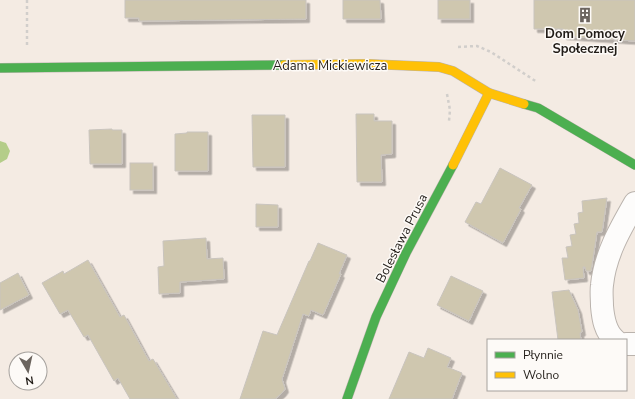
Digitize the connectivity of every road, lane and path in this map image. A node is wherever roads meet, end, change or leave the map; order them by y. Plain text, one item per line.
1 (27, 0) edge
2 (454, 47) dead end
3 (0, 68) edge
4 (27, 68) junction
5 (530, 77) dead end
6 (447, 92) dead end
7 (489, 93) junction
8 (448, 123) dead end
9 (635, 165) edge
10 (635, 203) edge
11 (613, 339) edge
12 (347, 399) edge

1 - 4 path
2 - 5 path
3 - 4 street, Adama Mickiewicza
4 - 7 street, Adama Mickiewicza
6 - 8 path
7 - 9 street, Adama Mickiewicza
7 - 12 street, Bolesława Prusa
10 - 11 street

